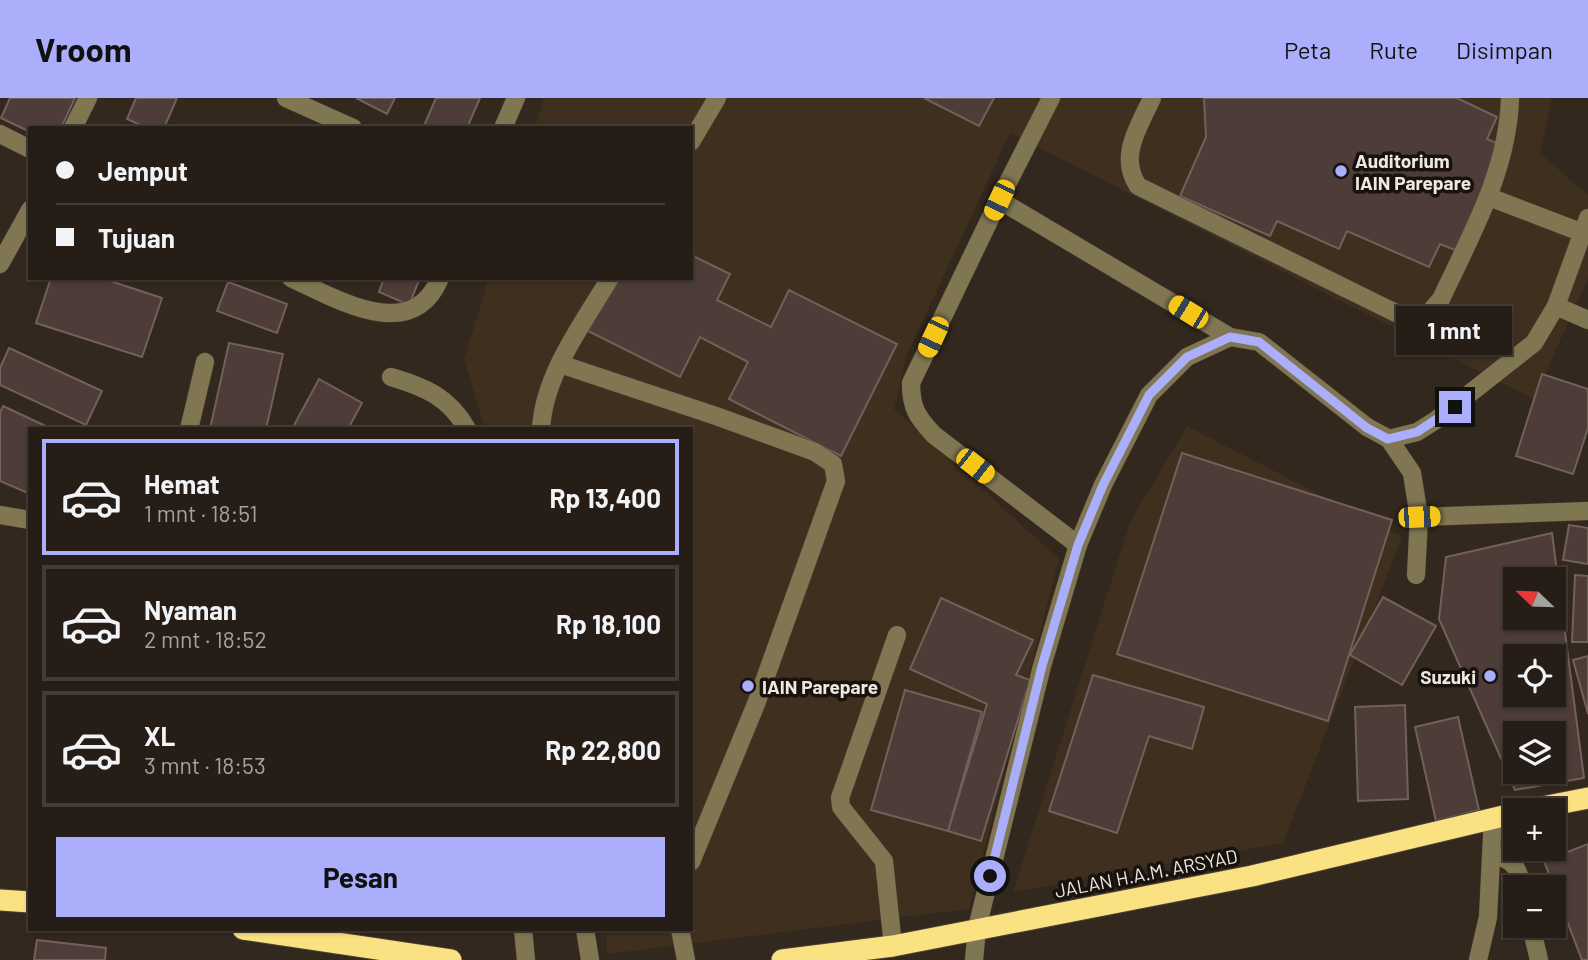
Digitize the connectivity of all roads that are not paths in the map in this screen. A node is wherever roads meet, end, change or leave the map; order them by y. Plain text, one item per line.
1 (88, 98) edge
2 (286, 98) edge
3 (516, 98) edge
4 (717, 98) edge
5 (1051, 98) edge
6 (1152, 98) edge
7 (1510, 98) edge
8 (74, 126) edge
9 (349, 126) edge
10 (504, 126) edge
11 (0, 134) edge
12 (693, 139) edge
13 (28, 148) edge
14 (1489, 197) junction
15 (999, 200) junction
16 (28, 214) edge
17 (1586, 225) edge
18 (0, 264) edge
19 (296, 280) edge
20 (439, 280) edge
21 (609, 280) edge
22 (1556, 306) junction
23 (1588, 320) edge
24 (1230, 337) junction
25 (205, 362) dead end
26 (560, 364) junction
27 (391, 377) dead end
28 (189, 427) edge
29 (466, 427) edge
30 (541, 427) edge
31 (1388, 439) junction
32 (1588, 511) edge
33 (0, 515) edge
34 (1419, 517) junction
35 (28, 520) edge
36 (1078, 545) junction
37 (1416, 575) dead end
38 (897, 635) dead end
39 (1588, 798) edge
40 (1566, 802) edge
41 (1503, 815) edge
42 (1493, 817) junction
43 (1493, 855) junction
44 (693, 857) edge
45 (1519, 875) edge
46 (0, 900) edge
47 (28, 902) edge
48 (978, 928) junction
49 (256, 931) edge
50 (523, 931) edge
51 (585, 931) edge
52 (680, 931) edge
53 (1534, 938) edge
54 (893, 946) junction
55 (839, 956) edge
56 (451, 960) edge
57 (526, 960) edge
58 (590, 960) edge
59 (686, 960) edge
60 (782, 960) edge
61 (974, 960) edge
62 (1478, 960) edge
63 (1539, 960) edge

1 - 8 street
2 - 9 street
3 - 10 street
4 - 12 street
5 - 15 street
6 - 14 street
7 - 14 street
11 - 13 street
14 - 17 street
15 - 24 street
15 - 36 street
16 - 18 street
17 - 22 street
19 - 20 street
21 - 26 street
22 - 23 street
22 - 31 street
24 - 31 street
24 - 36 street
25 - 28 street
26 - 30 street
26 - 44 street
27 - 29 street
31 - 34 street
32 - 34 street
33 - 35 street
34 - 37 street
36 - 48 street
38 - 54 street
39 - 40 highway
41 - 42 highway, JALAN H.A.M. ARSYAD
42 - 43 street
42 - 48 highway, JALAN H.A.M. ARSYAD
43 - 45 street
43 - 62 street
46 - 47 highway
48 - 54 highway, JALAN H.A.M. ARSYAD
48 - 61 street
49 - 56 highway
50 - 57 street
51 - 58 street
52 - 59 street
53 - 63 street
54 - 55 highway, JALAN H.A.M. ARSYAD
55 - 60 highway, JALAN H.A.M. ARSYAD

